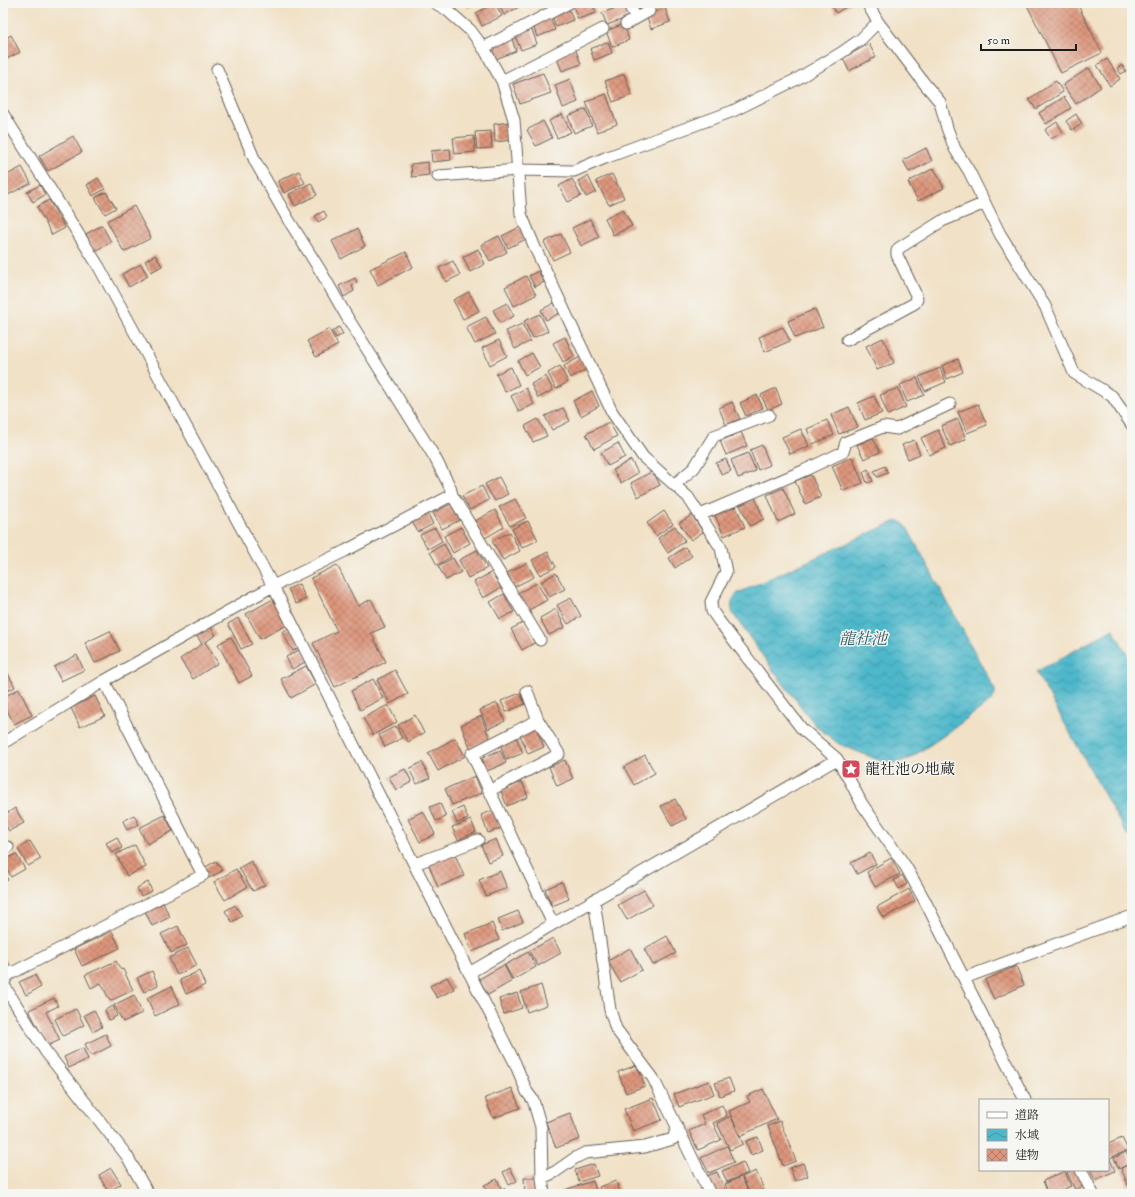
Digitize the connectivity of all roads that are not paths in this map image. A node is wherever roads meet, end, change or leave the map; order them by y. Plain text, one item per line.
1 (435, 3) edge
2 (568, 3) edge
3 (628, 3) edge
4 (867, 3) edge
5 (649, 11) dead end
6 (636, 18) junction
7 (878, 22) junction
8 (626, 24) dead end
9 (603, 29) dead end
10 (483, 48) junction
11 (217, 69) dead end
12 (502, 81) junction
13 (3, 114) edge
14 (518, 170) junction
15 (438, 176) dead end
16 (985, 203) junction
17 (847, 340) dead end
18 (950, 404) dead end
19 (769, 415) dead end
20 (1132, 426) edge
21 (674, 485) junction
22 (452, 495) junction
23 (700, 515) junction
24 (273, 586) junction
25 (540, 640) dead end
26 (104, 681) junction
27 (527, 691) dead end
28 (538, 720) junction
29 (3, 743) edge
30 (837, 759) junction
31 (490, 791) junction
32 (478, 840) dead end
33 (415, 864) junction
34 (594, 900) junction
35 (1132, 916) edge
36 (553, 924) junction
37 (469, 973) junction
38 (4, 977) edge
39 (964, 978) junction
40 (1024, 1099) edge
41 (677, 1127) junction
42 (1082, 1171) edge
43 (542, 1178) junction
44 (148, 1194) edge
45 (544, 1194) edge
46 (710, 1194) edge
47 (1093, 1194) edge

1 - 10 street
2 - 10 street
3 - 6 street
4 - 7 street
5 - 6 street
6 - 8 street
7 - 14 street
7 - 16 street
9 - 12 street
10 - 12 street
11 - 22 street
12 - 14 street
13 - 24 street
14 - 15 street
14 - 21 street
16 - 17 street
16 - 20 street
18 - 23 street
19 - 21 street
21 - 23 street
22 - 24 street
22 - 25 street
23 - 30 street
24 - 26 street
24 - 33 street
26 - 29 street
26 - 38 street
27 - 28 street
28 - 31 street
28 - 31 street
30 - 34 street
30 - 39 street
31 - 36 street
32 - 33 street
33 - 37 street
34 - 36 street
34 - 41 street
35 - 39 street
36 - 37 street
37 - 43 street
38 - 44 street
39 - 40 street
41 - 43 street
41 - 46 street
42 - 47 street
43 - 45 street

